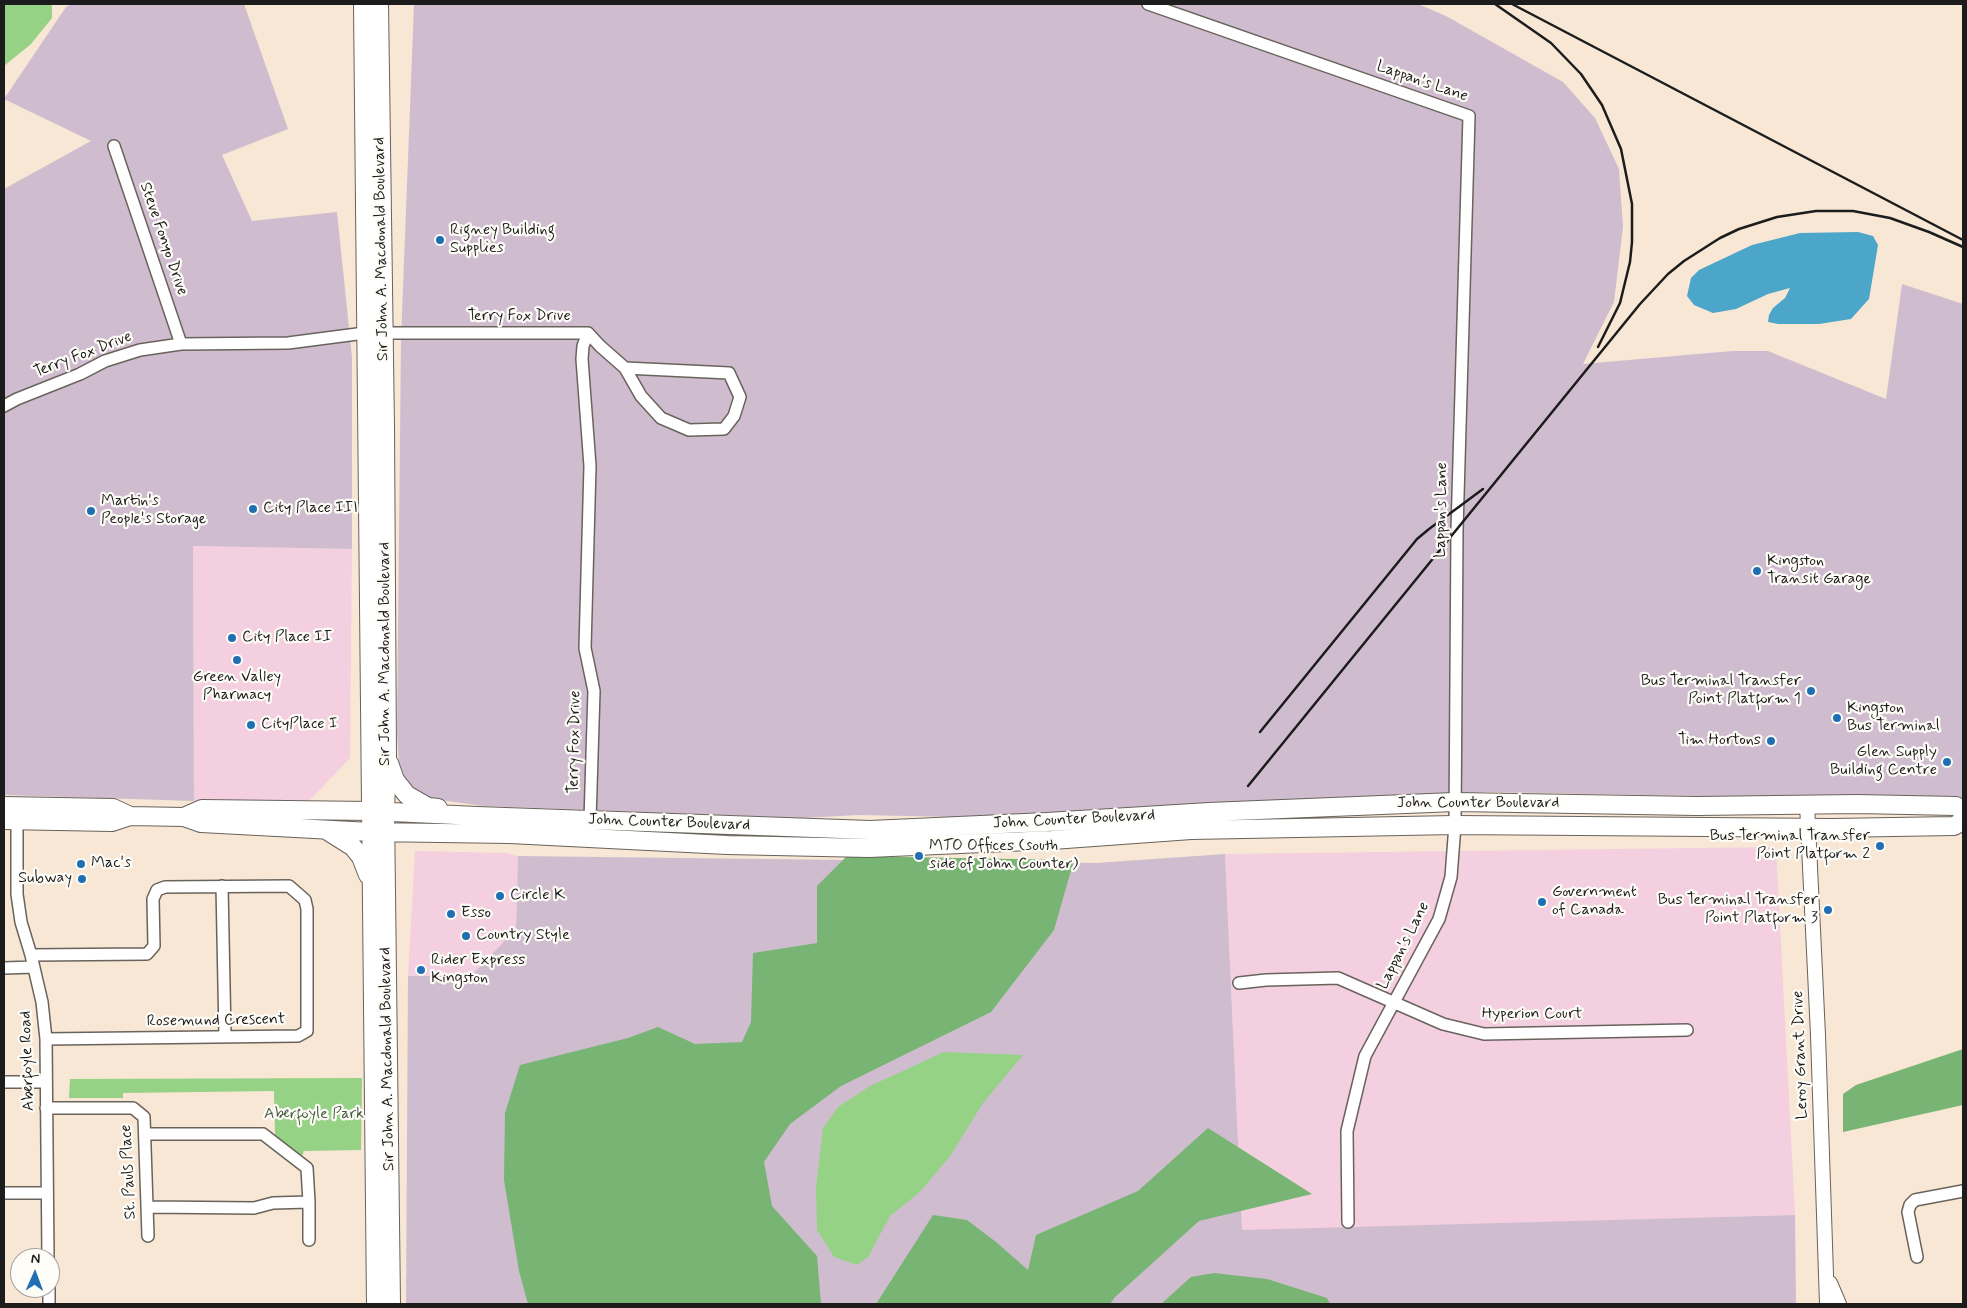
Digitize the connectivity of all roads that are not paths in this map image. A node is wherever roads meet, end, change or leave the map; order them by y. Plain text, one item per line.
1 (363, 4) edge
2 (379, 4) edge
3 (1148, 4) edge
4 (114, 146) dead end
5 (383, 332) junction
6 (365, 333) junction
7 (588, 333) junction
8 (181, 344) junction
9 (625, 368) junction
10 (4, 406) edge
11 (386, 756) junction
12 (1455, 802) junction
13 (1807, 804) junction
14 (378, 811) junction
15 (1963, 812) edge
16 (10, 813) edge
17 (477, 816) junction
18 (184, 817) junction
19 (590, 820) junction
20 (1963, 821) edge
21 (1456, 825) junction
22 (322, 828) junction
23 (1808, 828) junction
24 (378, 832) junction
25 (370, 880) junction
26 (222, 886) junction
27 (33, 961) junction
28 (4, 968) edge
29 (1239, 983) dead end
30 (1394, 1002) junction
31 (1687, 1030) dead end
32 (225, 1036) junction
33 (46, 1039) junction
34 (4, 1082) edge
35 (46, 1082) junction
36 (46, 1108) junction
37 (146, 1134) junction
38 (1963, 1190) edge
39 (47, 1193) junction
40 (4, 1194) edge
41 (309, 1202) junction
42 (147, 1207) junction
43 (1348, 1222) dead end
44 (148, 1236) dead end
45 (309, 1240) dead end
46 (48, 1248) edge
47 (1917, 1257) dead end
48 (1826, 1268) junction
49 (376, 1304) edge
50 (391, 1304) edge
51 (1827, 1304) edge
52 (1839, 1304) edge

1 - 6 main road, Sir John A. Macdonald Boulevard
2 - 5 main road, Sir John A. Macdonald Boulevard
3 - 12 street, Lappan's Lane
4 - 8 street, Steve Fonyo Drive
5 - 6 street, Terry Fox Drive
5 - 7 street, Terry Fox Drive
5 - 11 main road, Sir John A. Macdonald Boulevard
6 - 8 street, Terry Fox Drive
6 - 14 main road, Sir John A. Macdonald Boulevard
7 - 9 street
7 - 19 street, Terry Fox Drive
8 - 10 street, Terry Fox Drive
9 - 9 street
11 - 14 main road, Sir John A. Macdonald Boulevard
11 - 17 main road
12 - 13 main road, John Counter Boulevard
12 - 19 main road, John Counter Boulevard
12 - 21 street, Lappan's Lane
13 - 15 main road, John Counter Boulevard
13 - 23 street, Leroy Grant Drive
14 - 17 main road, John Counter Boulevard
14 - 18 main road, John Counter Boulevard
14 - 24 main road, Sir John A. Macdonald Boulevard
16 - 18 main road, John Counter Boulevard
16 - 27 street, Aberfoyle Road
17 - 19 main road, John Counter Boulevard
18 - 22 main road, John Counter Boulevard
20 - 23 main road, John Counter Boulevard
21 - 23 main road, John Counter Boulevard
21 - 24 main road, John Counter Boulevard
21 - 30 street, Lappan's Lane
22 - 24 main road, John Counter Boulevard
22 - 25 main road
23 - 48 street, Leroy Grant Drive
24 - 25 main road, Sir John A. Macdonald Boulevard
24 - 50 main road, Sir John A. Macdonald Boulevard
25 - 49 main road, Sir John A. Macdonald Boulevard
26 - 27 street, Rosemund Crescent
26 - 32 street
26 - 32 street, Rosemund Crescent
27 - 28 street
27 - 33 street, Aberfoyle Road
29 - 30 street, Hyperion Court
30 - 31 street, Hyperion Court
30 - 43 street, Lappan's Lane
32 - 33 street, Rosemund Crescent
33 - 35 street, Aberfoyle Road
34 - 35 street
35 - 36 street, Aberfoyle Road
36 - 37 street, St. Pauls Place
36 - 39 street, Aberfoyle Road
37 - 41 street
37 - 42 street, St. Pauls Place
38 - 47 street
39 - 40 street
39 - 46 street, Aberfoyle Road
41 - 42 street
41 - 45 street
42 - 44 street, St. Pauls Place
48 - 51 street, Leroy Grant Drive
48 - 52 street

